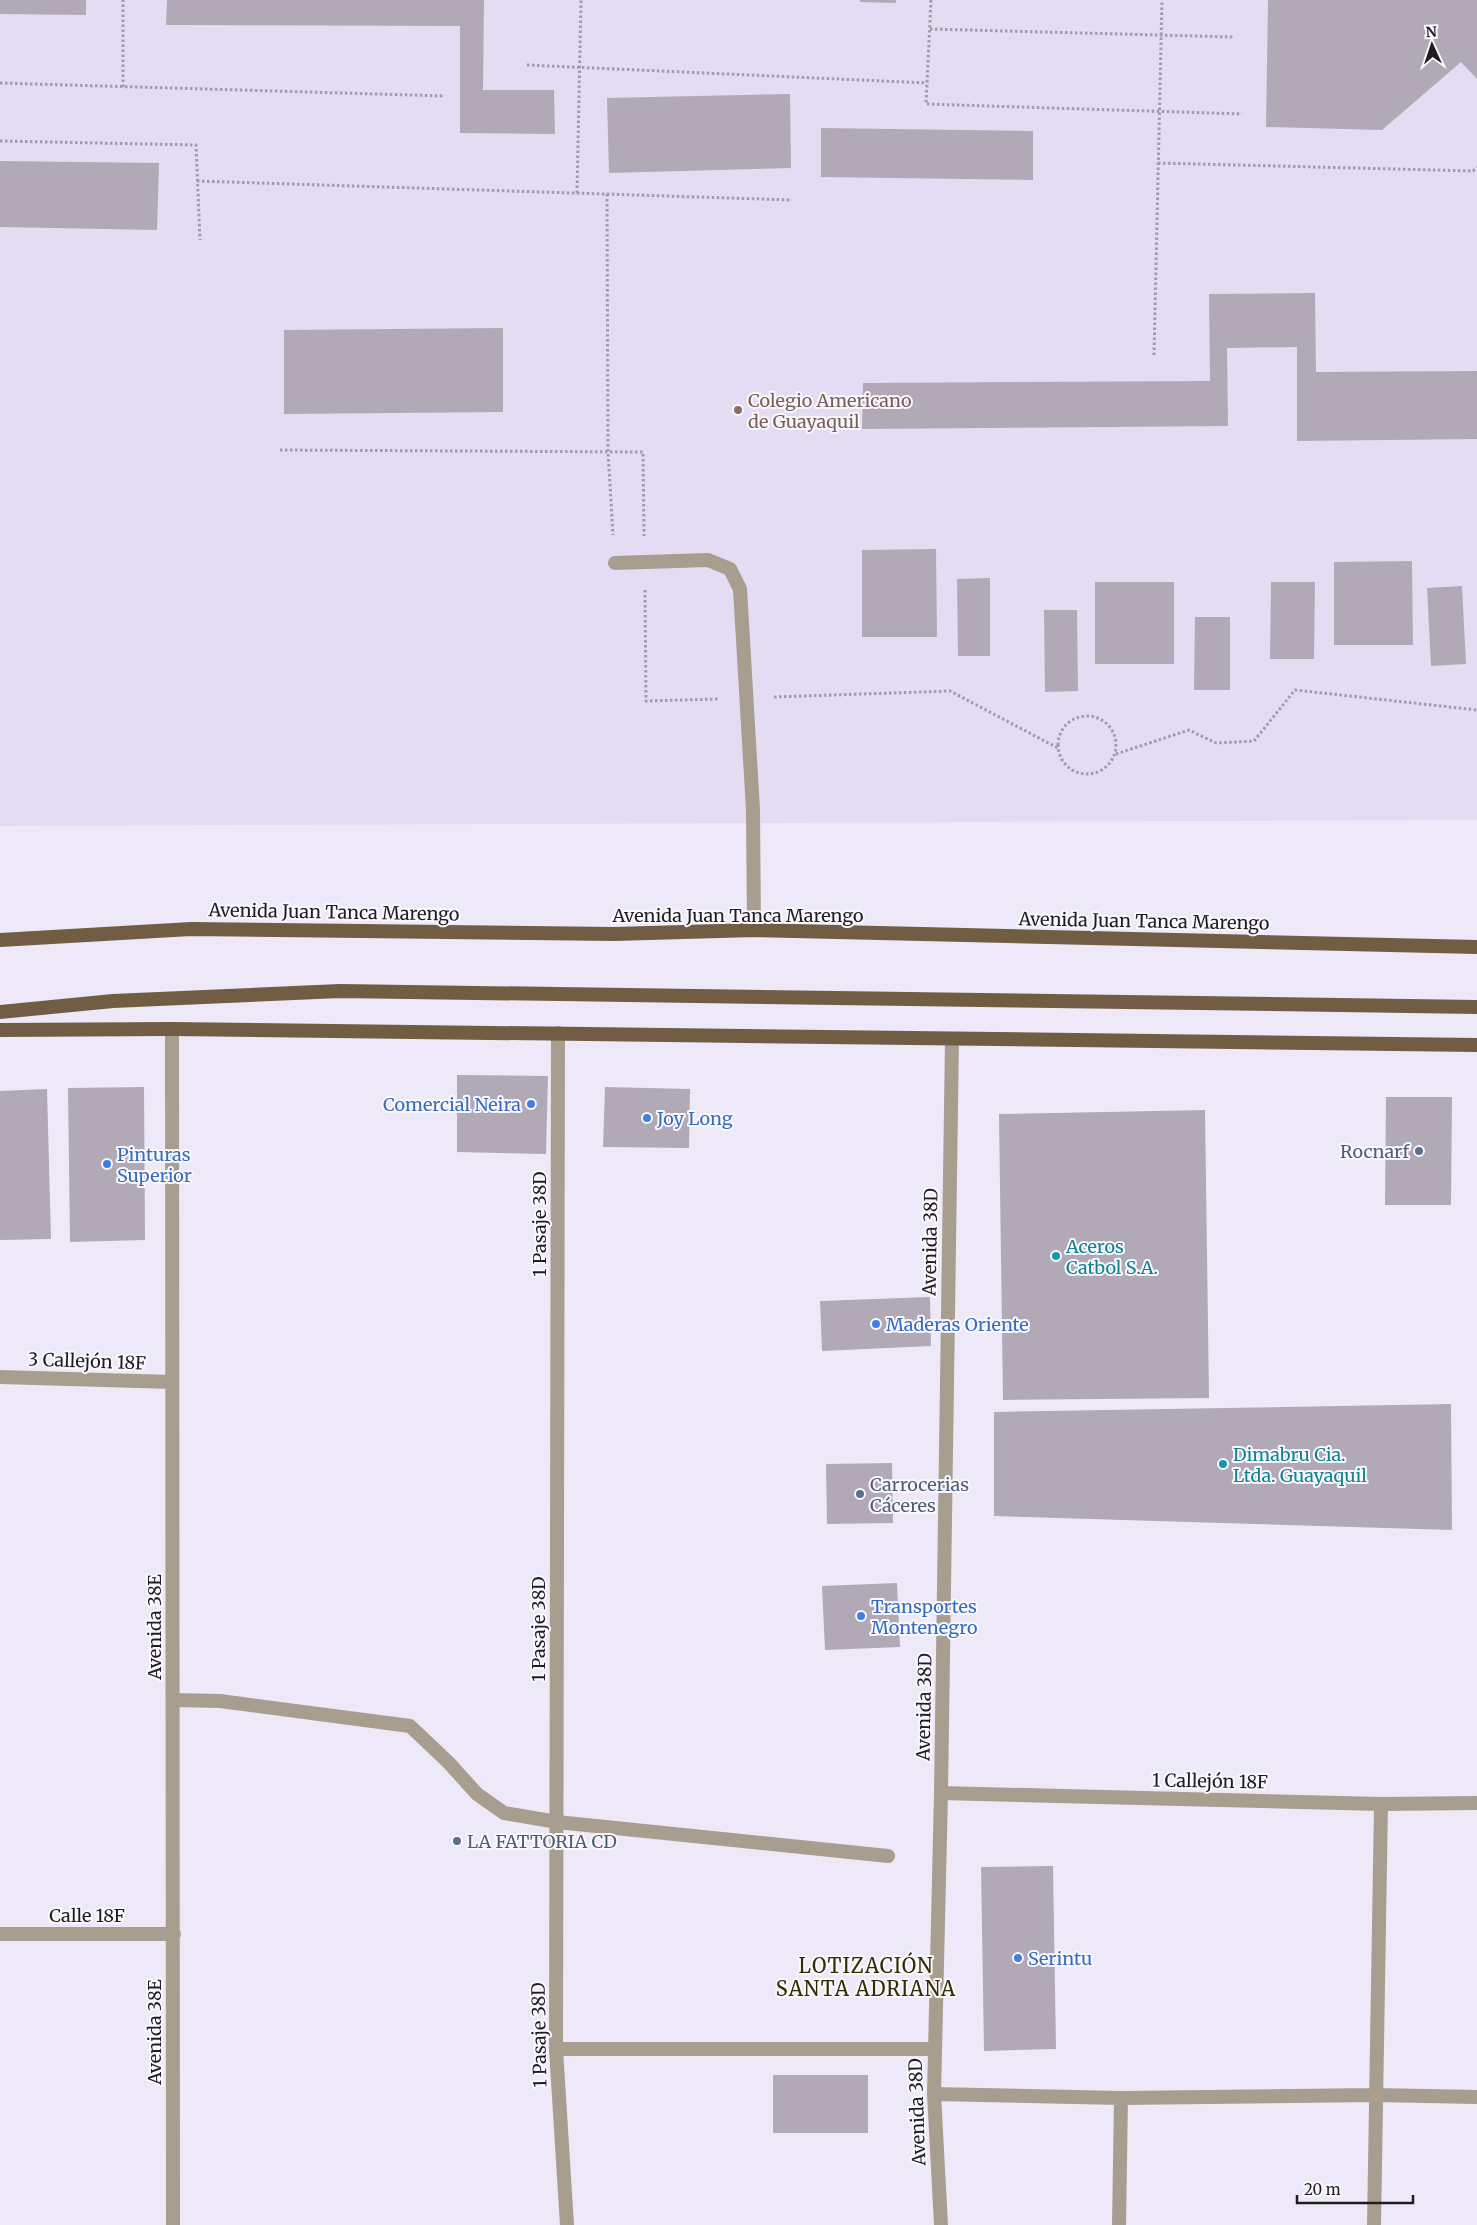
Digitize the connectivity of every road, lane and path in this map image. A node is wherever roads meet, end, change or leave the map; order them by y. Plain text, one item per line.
1 (123, 0) edge
2 (581, 0) edge
3 (931, 0) edge
4 (1162, 0) edge
5 (930, 29) junction
6 (1161, 35) junction
7 (1234, 37) dead end
8 (527, 65) dead end
9 (580, 66) junction
10 (0, 83) edge
11 (927, 83) junction
12 (123, 86) junction
13 (445, 96) dead end
14 (1160, 112) junction
15 (1242, 114) dead end
16 (0, 141) edge
17 (1158, 163) junction
18 (1477, 167) edge
19 (197, 181) junction
20 (577, 193) junction
21 (607, 194) junction
22 (792, 200) dead end
23 (200, 240) dead end
24 (1154, 355) dead end
25 (280, 450) dead end
26 (608, 452) junction
27 (643, 452) dead end
28 (615, 563) joint
29 (746, 698) junction
30 (646, 701) dead end
31 (1477, 710) edge
32 (1058, 748) junction
33 (1116, 754) junction
34 (754, 930) junction
35 (0, 940) edge
36 (1477, 947) edge
37 (1477, 1007) edge
38 (0, 1012) edge
39 (172, 1029) junction
40 (0, 1030) edge
41 (558, 1034) junction
42 (952, 1039) junction
43 (1477, 1045) edge
44 (0, 1377) edge
45 (172, 1382) junction
46 (173, 1700) junction
47 (941, 1793) junction
48 (1477, 1803) edge
49 (1382, 1804) junction
50 (557, 1822) junction
51 (888, 1856) dead end
52 (0, 1934) edge
53 (174, 1934) junction
54 (556, 2049) junction
55 (934, 2049) junction
56 (934, 2094) junction
57 (1375, 2095) junction
58 (1477, 2097) edge
59 (1122, 2098) junction
60 (173, 2225) edge
61 (567, 2225) edge
62 (941, 2225) edge
63 (1119, 2225) edge
64 (1374, 2225) edge

1 - 12 path
2 - 9 path
3 - 5 path
4 - 6 path
5 - 6 path
5 - 11 path
6 - 7 path
6 - 14 path
8 - 9 path
9 - 11 path
9 - 20 path
10 - 12 path
11 - 14 path
12 - 13 path
14 - 15 path
14 - 17 path
16 - 19 path
17 - 18 path
17 - 24 path
19 - 20 path
19 - 23 path
20 - 21 path
21 - 22 path
21 - 26 path
25 - 26 path
26 - 27 path
26 - 28 path
28 - 29 street
29 - 30 path
29 - 32 path
29 - 34 street
31 - 33 path
32 - 33 path
32 - 33 path
34 - 35 main road, Avenida Juan Tanca Marengo
34 - 36 main road, Avenida Juan Tanca Marengo
37 - 38 main road
39 - 40 main road
39 - 41 main road
39 - 45 street, Avenida 38E
41 - 42 main road
41 - 50 street, 1 Pasaje 38D
42 - 43 main road
42 - 47 street, Avenida 38D
44 - 45 street, 3 Callejón 18F
45 - 46 street, Avenida 38E
46 - 50 street
46 - 53 street, Avenida 38E
47 - 49 street, 1 Callejón 18F
47 - 55 street, Avenida 38D
48 - 49 street, 1 Callejón 18F
49 - 57 street
50 - 51 street
50 - 54 street, 1 Pasaje 38D
52 - 53 street, Calle 18F
53 - 60 street, Avenida 38E
54 - 55 street
54 - 61 street, 1 Pasaje 38D
55 - 56 street, Avenida 38D
56 - 59 street
56 - 62 street, Avenida 38D
57 - 58 street
57 - 59 street
57 - 64 street
59 - 63 street

